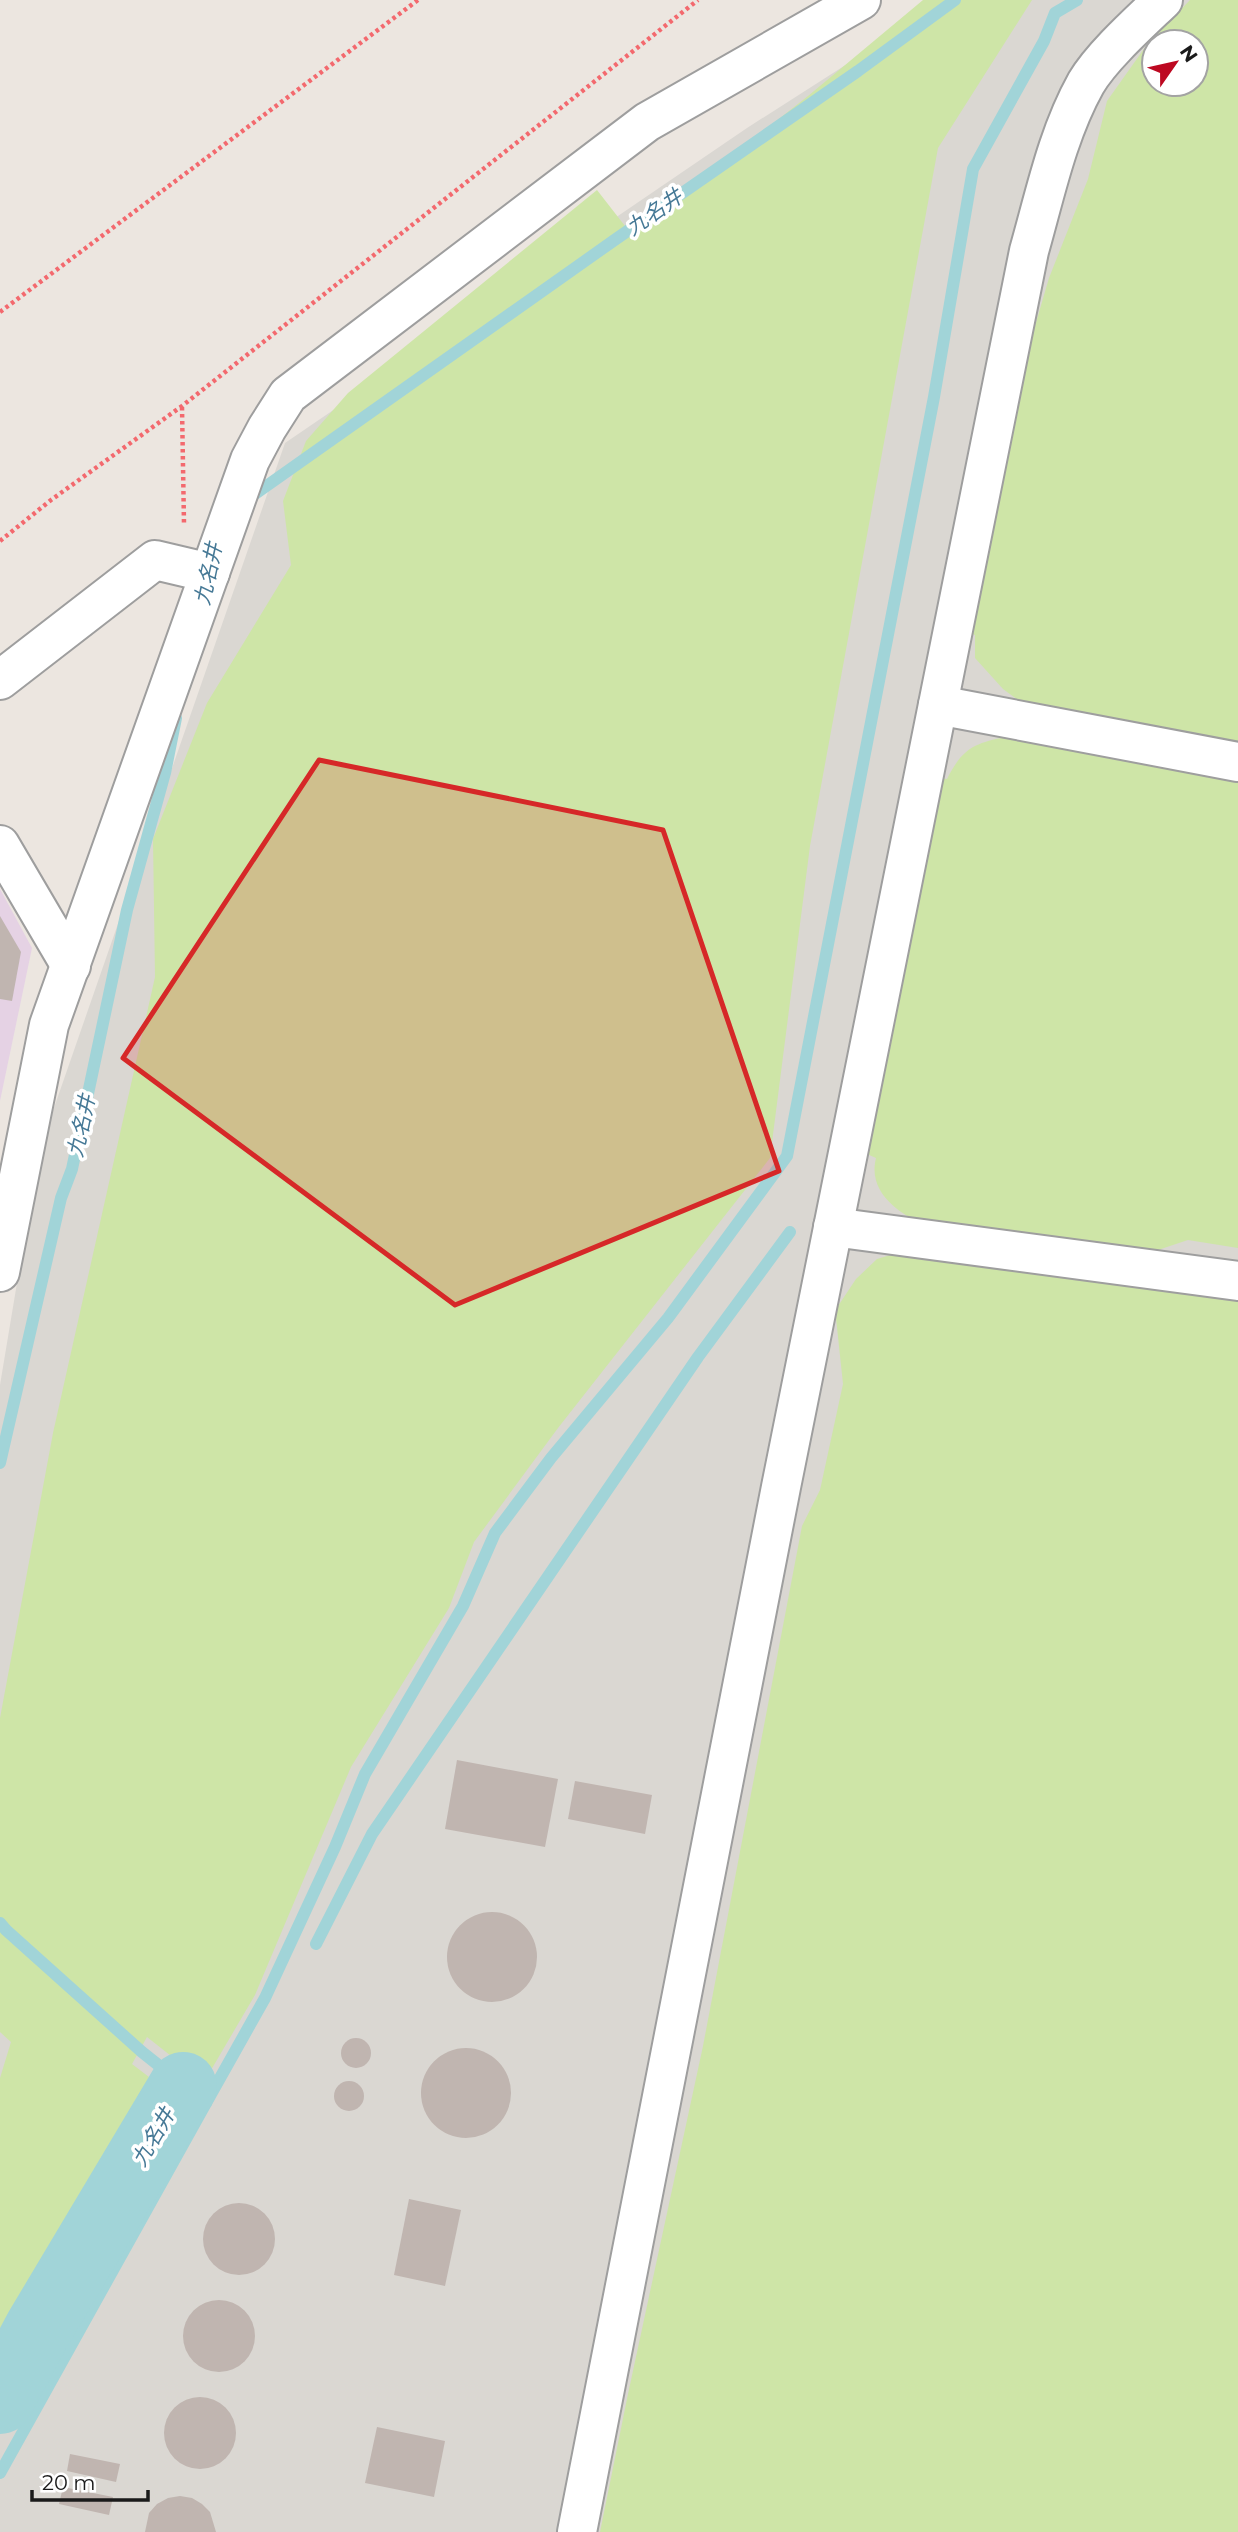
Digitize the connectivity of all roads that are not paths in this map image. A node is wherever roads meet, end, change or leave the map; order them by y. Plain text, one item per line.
1 (861, 0) edge
2 (1163, 0) edge
3 (197, 570) junction
4 (0, 680) edge
5 (938, 705) junction
6 (1238, 762) edge
7 (0, 845) edge
8 (71, 966) junction
9 (833, 1227) junction
10 (0, 1272) edge
11 (1238, 1281) edge
12 (577, 2532) edge

1 - 3 street
2 - 5 street
3 - 4 street
3 - 8 street
5 - 6 street
5 - 9 street
7 - 8 street
8 - 10 street
9 - 11 street
9 - 12 street

